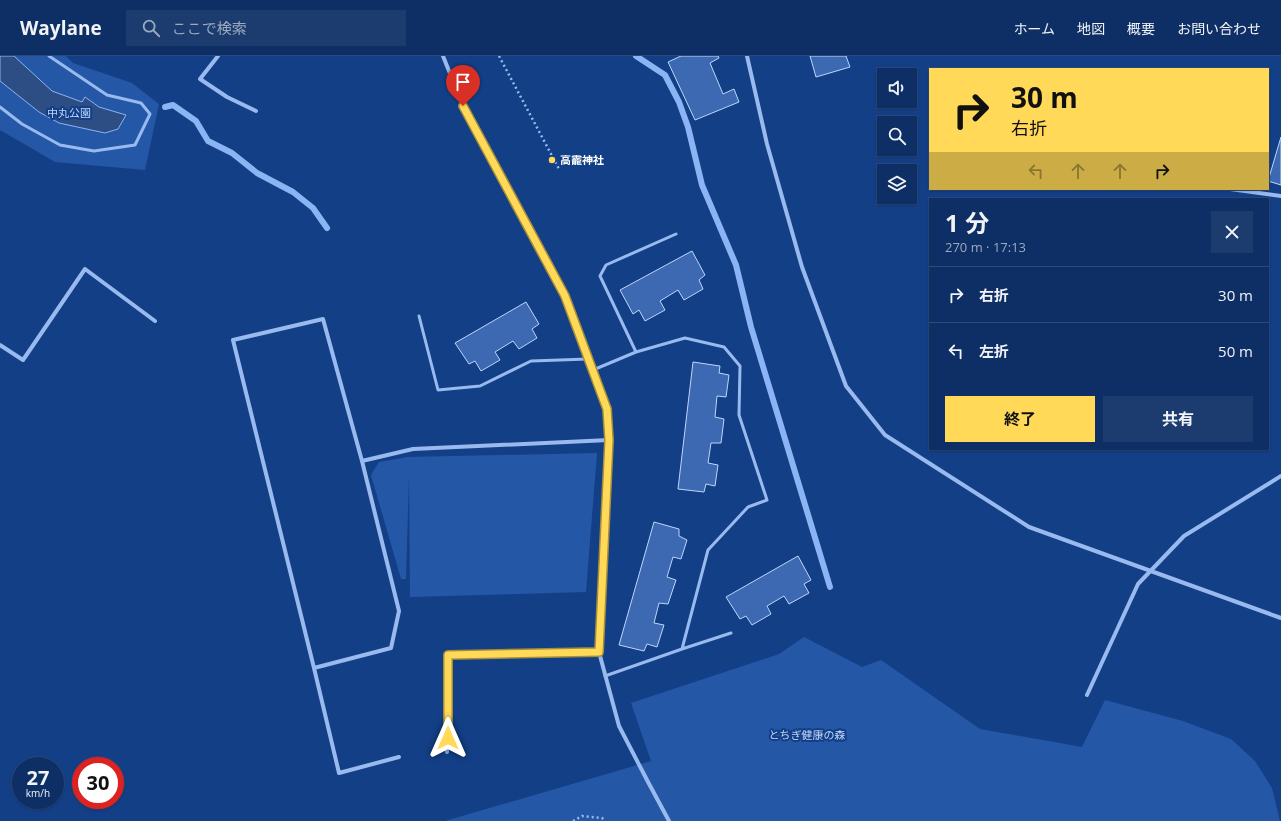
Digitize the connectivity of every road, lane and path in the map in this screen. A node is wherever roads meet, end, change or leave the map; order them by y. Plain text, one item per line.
1 (49, 56) edge
2 (218, 56) edge
3 (443, 56) edge
4 (499, 56) edge
5 (747, 56) edge
6 (0, 107) edge
7 (256, 111) dead end
8 (559, 169) dead end
9 (1237, 190) edge
10 (1281, 196) edge
11 (676, 234) dead end
12 (419, 316) dead end
13 (155, 321) dead end
14 (0, 345) edge
15 (636, 352) junction
16 (588, 359) junction
17 (592, 370) junction
18 (609, 440) junction
19 (362, 461) junction
20 (1281, 476) edge
21 (1150, 571) junction
22 (1281, 618) edge
23 (731, 633) dead end
24 (682, 649) junction
25 (599, 652) junction
26 (314, 668) junction
27 (605, 676) junction
28 (1087, 695) dead end
29 (448, 752) dead end
30 (399, 757) dead end
31 (573, 821) edge
32 (605, 821) edge
33 (669, 821) edge

1 - 6 lane
2 - 7 street
3 - 16 street
4 - 8 path
5 - 21 street
9 - 10 street
11 - 15 lane
12 - 16 lane
13 - 14 street
15 - 17 lane
15 - 24 lane
16 - 17 street
17 - 18 street
18 - 19 street
18 - 25 street
19 - 26 street
19 - 26 street
20 - 21 street
21 - 22 street
21 - 28 street
23 - 24 lane
24 - 27 lane
25 - 27 street
25 - 29 street
26 - 30 street
27 - 33 street
31 - 32 path

